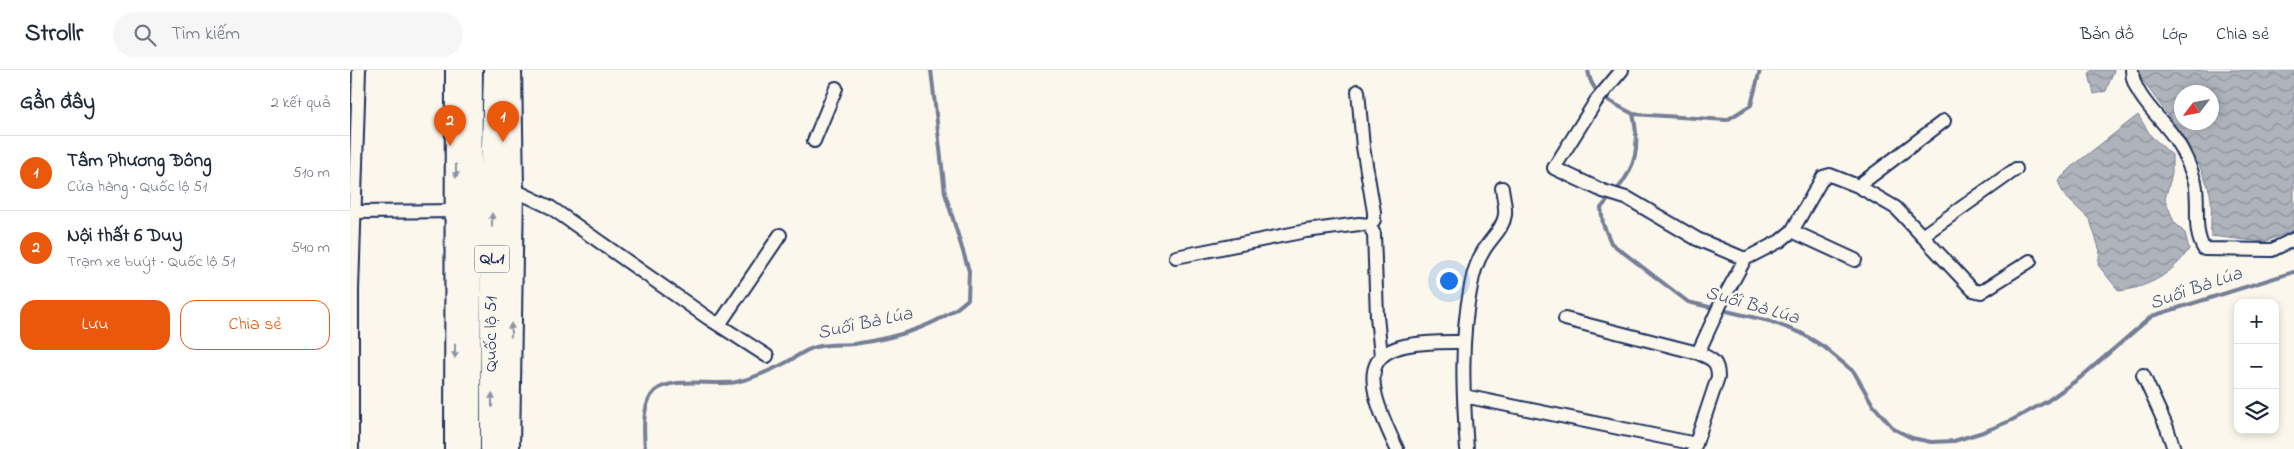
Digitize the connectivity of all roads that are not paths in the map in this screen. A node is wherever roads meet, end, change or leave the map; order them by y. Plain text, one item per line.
1 (359, 70) edge
2 (456, 70) edge
3 (471, 70) edge
4 (495, 70) edge
5 (512, 70) edge
6 (2132, 70) edge
7 (1618, 74) edge
8 (836, 88) dead end
9 (1358, 91) dead end
10 (1944, 121) dead end
11 (814, 141) dead end
12 (2016, 169) dead end
13 (502, 186) junction
14 (1858, 186) junction
15 (1502, 188) dead end
16 (463, 211) junction
17 (355, 212) junction
18 (1369, 225) junction
19 (1792, 231) junction
20 (780, 235) dead end
21 (1922, 236) junction
22 (2294, 239) edge
23 (1176, 257) dead end
24 (1744, 259) junction
25 (1855, 260) dead end
26 (2030, 261) dead end
27 (1566, 319) dead end
28 (717, 324) junction
29 (1464, 342) junction
30 (1698, 353) junction
31 (767, 356) dead end
32 (1381, 356) junction
33 (2143, 375) dead end
34 (1464, 396) junction
35 (1695, 446) edge
36 (352, 449) edge
37 (455, 449) edge
38 (469, 449) edge
39 (492, 449) edge
40 (510, 449) edge
41 (1397, 449) edge
42 (1467, 449) edge
43 (2174, 449) edge

1 - 17 street
2 -> 16 main road, Quốc lộ 51 / QL.1
3 - 16 highway, Quốc lộ 51 / QL.1
4 - 13 highway, Quốc lộ 51 / QL.1
5 - 13 main road, Quốc lộ 51 / QL.1
6 - 22 street
7 - 24 street
8 - 11 street
9 - 18 street
10 - 14 street
12 - 21 street
13 - 28 street
39 -> 13 highway, Quốc lộ 51 / QL.1
40 -> 13 main road, Quốc lộ 51 / QL.1
14 - 19 street
14 - 21 street
15 - 29 street
16 - 17 street
16 -> 37 main road, Quốc lộ 51 / QL.1
16 - 38 highway, Quốc lộ 51 / QL.1
17 - 36 street
18 - 23 street
18 - 32 street
19 - 24 street
19 - 25 street
20 - 28 street
21 - 26 street
24 - 30 street
27 - 30 street
28 - 31 street
29 - 32 street
29 - 34 street
30 - 35 street
32 - 41 street
33 - 43 street
34 - 35 street
34 - 42 street

